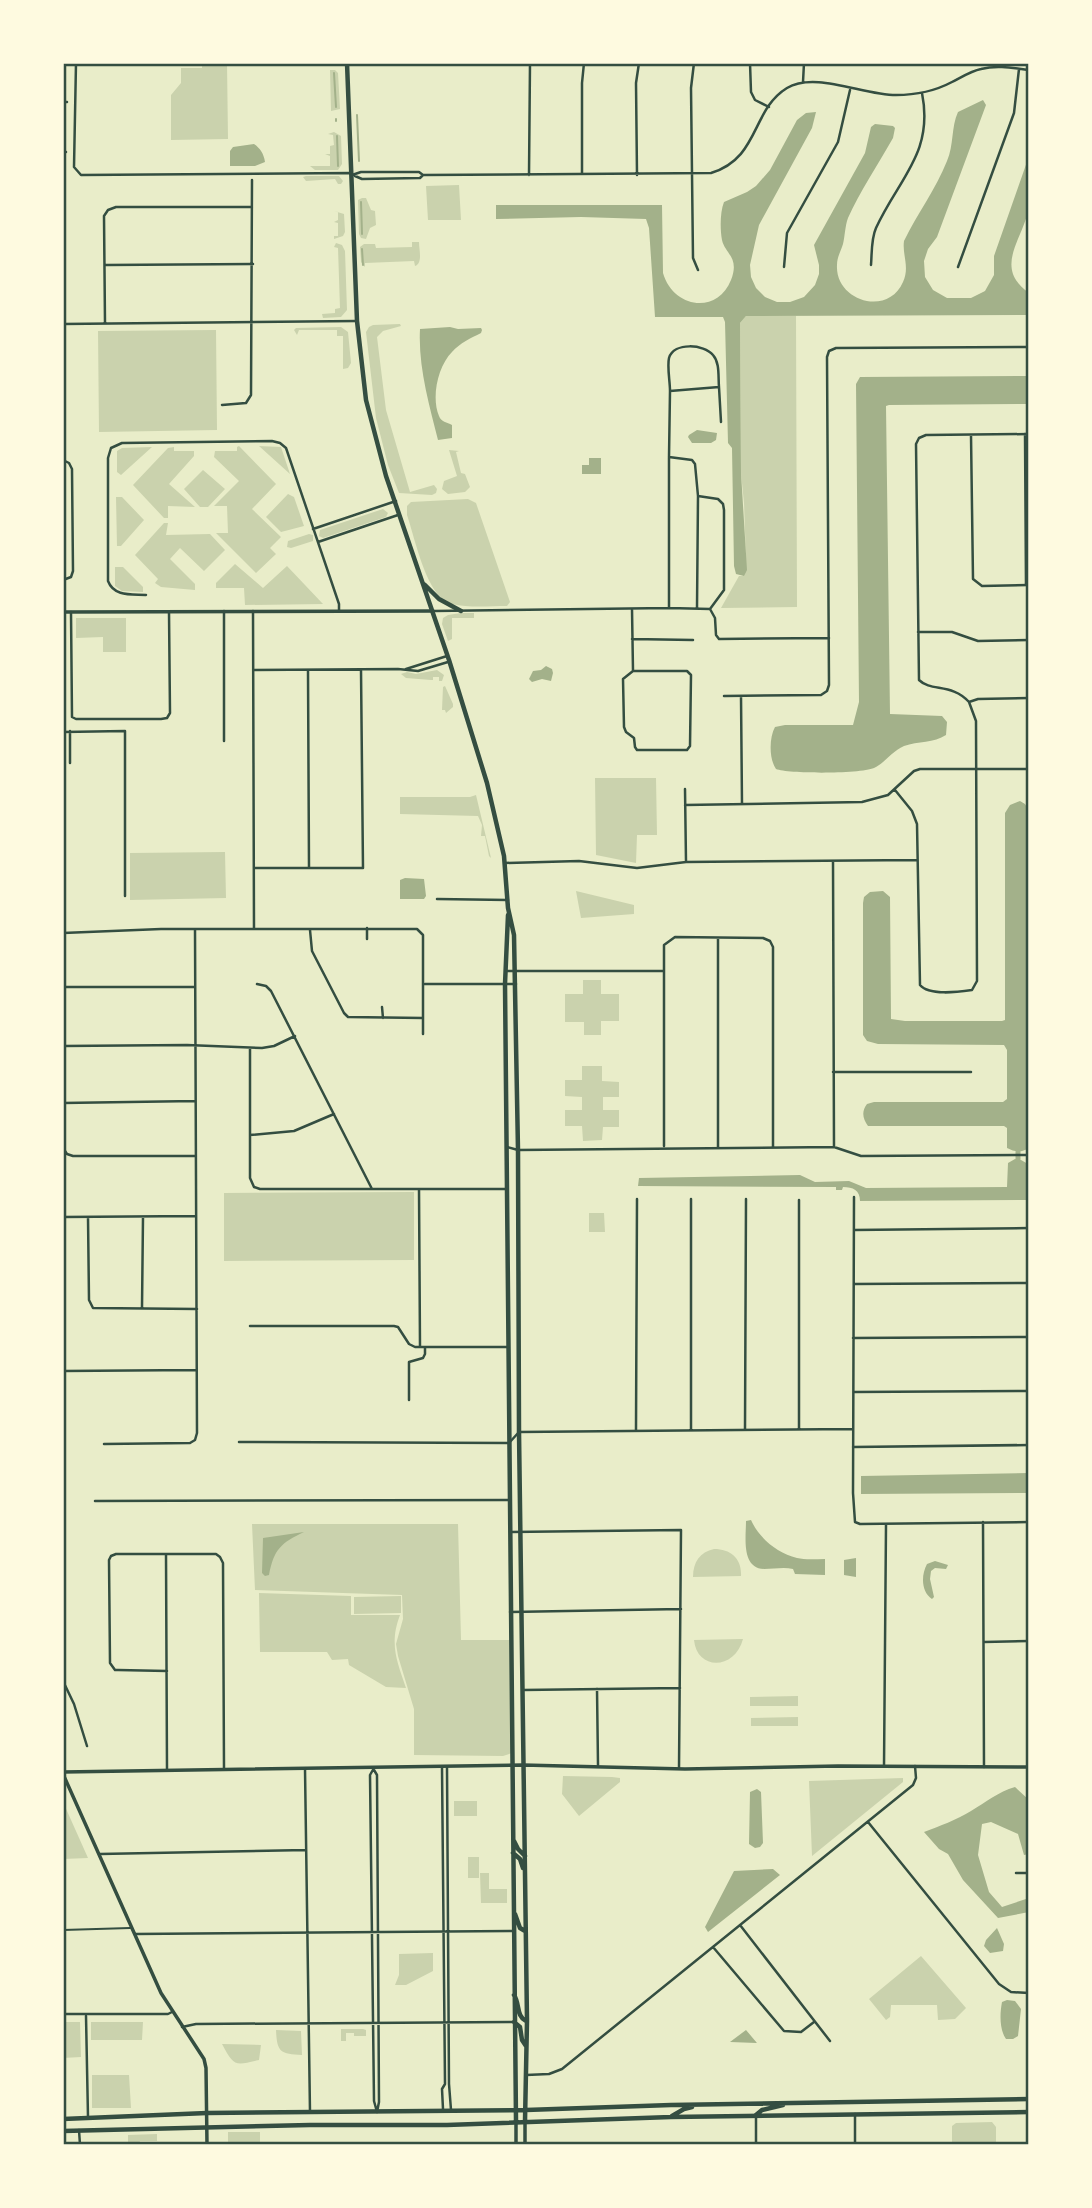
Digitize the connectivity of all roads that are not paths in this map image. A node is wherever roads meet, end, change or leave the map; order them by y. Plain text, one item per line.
1 (76, 63) edge
2 (347, 63) edge
3 (530, 63) edge
4 (584, 63) edge
5 (639, 63) edge
6 (694, 63) edge
7 (750, 63) edge
8 (804, 63) edge
9 (1019, 69) junction
10 (1029, 70) edge
11 (803, 82) junction
12 (850, 89) junction
13 (922, 93) junction
14 (769, 107) junction
15 (397, 172) junction
16 (352, 174) junction
17 (582, 174) junction
18 (637, 174) junction
19 (692, 174) junction
20 (423, 175) junction
21 (528, 175) junction
22 (397, 178) junction
23 (252, 180) dead end
24 (252, 207) junction
25 (253, 264) junction
26 (105, 265) junction
27 (871, 265) dead end
28 (784, 267) dead end
29 (958, 267) dead end
30 (698, 270) dead end
31 (357, 321) junction
32 (105, 323) junction
33 (253, 323) junction
34 (63, 324) edge
35 (1029, 347) edge
36 (719, 387) junction
37 (670, 391) junction
38 (222, 405) dead end
39 (721, 422) dead end
40 (971, 434) junction
41 (1027, 434) edge
42 (669, 457) junction
43 (63, 460) edge
44 (698, 496) junction
45 (396, 500) junction
46 (400, 514) junction
47 (313, 530) junction
48 (318, 542) junction
49 (63, 580) edge
50 (423, 582) junction
51 (1028, 585) edge
52 (146, 595) dead end
53 (669, 608) junction
54 (697, 608) junction
55 (632, 609) junction
56 (710, 609) junction
57 (169, 611) junction
58 (224, 611) junction
59 (253, 611) junction
60 (339, 611) junction
61 (432, 611) junction
62 (461, 611) junction
63 (63, 612) edge
64 (71, 612) junction
65 (918, 632) junction
66 (829, 638) junction
67 (632, 639) junction
68 (693, 640) dead end
69 (1029, 640) edge
70 (449, 659) junction
71 (254, 670) junction
72 (307, 670) junction
73 (361, 670) junction
74 (633, 671) junction
75 (724, 696) dead end
76 (741, 696) junction
77 (1029, 698) edge
78 (969, 702) junction
79 (70, 731) junction
80 (63, 732) edge
81 (224, 741) dead end
82 (70, 763) dead end
83 (1029, 769) edge
84 (976, 770) junction
85 (685, 789) dead end
86 (895, 790) junction
87 (742, 804) junction
88 (685, 805) junction
89 (918, 860) junction
90 (833, 861) junction
91 (686, 862) junction
92 (505, 863) junction
93 (309, 867) junction
94 (254, 868) junction
95 (125, 896) dead end
96 (437, 899) dead end
97 (508, 900) junction
98 (508, 908) junction
99 (367, 928) junction
100 (195, 929) junction
101 (254, 929) junction
102 (310, 929) junction
103 (63, 933) edge
104 (718, 937) junction
105 (367, 939) dead end
106 (505, 971) junction
107 (516, 971) junction
108 (663, 971) junction
109 (257, 984) dead end
110 (423, 984) junction
111 (505, 984) junction
112 (516, 984) junction
113 (194, 986) junction
114 (63, 987) edge
115 (382, 1007) dead end
116 (383, 1018) junction
117 (423, 1018) junction
118 (423, 1034) dead end
119 (295, 1036) junction
120 (63, 1046) edge
121 (195, 1046) junction
122 (250, 1048) junction
123 (833, 1072) junction
124 (971, 1072) dead end
125 (195, 1101) junction
126 (63, 1103) edge
127 (334, 1114) junction
128 (250, 1135) junction
129 (507, 1147) junction
130 (664, 1147) junction
131 (773, 1147) junction
132 (834, 1147) junction
133 (63, 1148) edge
134 (718, 1148) junction
135 (518, 1150) junction
136 (1029, 1155) edge
137 (196, 1156) junction
138 (372, 1189) junction
139 (419, 1189) junction
140 (507, 1189) junction
141 (854, 1197) dead end
142 (637, 1199) dead end
143 (691, 1199) dead end
144 (746, 1199) dead end
145 (799, 1200) dead end
146 (196, 1216) junction
147 (63, 1217) edge
148 (88, 1217) junction
149 (143, 1217) junction
150 (1029, 1228) edge
151 (854, 1230) junction
152 (1029, 1283) edge
153 (854, 1284) junction
154 (142, 1308) junction
155 (197, 1308) junction
156 (250, 1326) dead end
157 (1029, 1337) edge
158 (853, 1338) junction
159 (423, 1347) junction
160 (508, 1347) junction
161 (63, 1370) edge
162 (196, 1370) junction
163 (1029, 1391) edge
164 (853, 1392) junction
165 (409, 1400) dead end
166 (799, 1429) junction
167 (853, 1429) junction
168 (636, 1430) junction
169 (691, 1430) junction
170 (745, 1430) junction
171 (519, 1432) junction
172 (239, 1442) dead end
173 (509, 1443) junction
174 (104, 1444) dead end
175 (1029, 1445) edge
176 (853, 1447) junction
177 (509, 1500) junction
178 (95, 1501) dead end
179 (983, 1522) junction
180 (1029, 1522) edge
181 (886, 1523) junction
182 (510, 1532) junction
183 (521, 1532) junction
184 (166, 1554) junction
185 (681, 1609) junction
186 (510, 1612) junction
187 (522, 1612) junction
188 (1029, 1641) edge
189 (984, 1642) junction
190 (167, 1671) junction
191 (63, 1681) edge
192 (681, 1688) junction
193 (597, 1689) junction
194 (523, 1690) junction
195 (87, 1746) dead end
196 (512, 1765) junction
197 (523, 1765) junction
198 (598, 1765) junction
199 (884, 1766) junction
200 (915, 1766) junction
201 (444, 1767) junction
202 (984, 1767) junction
203 (1029, 1767) edge
204 (305, 1768) junction
205 (374, 1768) junction
206 (679, 1768) junction
207 (223, 1769) junction
208 (167, 1770) junction
209 (79, 1771) junction
210 (63, 1773) edge
211 (67, 1783) junction
212 (442, 1793) junction
213 (447, 1793) junction
214 (370, 1810) junction
215 (377, 1810) junction
216 (868, 1822) junction
217 (513, 1836) junction
218 (445, 1842) junction
219 (306, 1850) junction
220 (513, 1853) junction
221 (98, 1854) junction
222 (525, 1856) junction
223 (525, 1872) junction
224 (1016, 1873) dead end
225 (1029, 1873) edge
226 (443, 1882) junction
227 (448, 1882) junction
228 (513, 1910) junction
229 (740, 1925) junction
230 (131, 1928) junction
231 (63, 1930) edge
232 (513, 1931) junction
233 (525, 1931) junction
234 (443, 1932) junction
235 (448, 1932) junction
236 (307, 1933) junction
237 (372, 1933) junction
238 (378, 1933) junction
239 (133, 1934) junction
240 (525, 1947) junction
241 (713, 1947) junction
242 (444, 1979) junction
243 (449, 1979) junction
244 (373, 1990) junction
245 (378, 1990) junction
246 (1029, 1993) edge
247 (514, 1995) junction
248 (172, 2012) junction
249 (63, 2014) edge
250 (86, 2014) junction
251 (527, 2021) junction
252 (514, 2022) junction
253 (815, 2022) junction
254 (373, 2023) junction
255 (379, 2023) junction
256 (446, 2023) junction
257 (307, 2024) junction
258 (182, 2027) junction
259 (830, 2041) dead end
260 (526, 2047) junction
261 (526, 2075) junction
262 (374, 2076) junction
263 (379, 2076) junction
264 (1029, 2099) edge
265 (786, 2103) junction
266 (705, 2104) junction
267 (443, 2110) junction
268 (451, 2110) junction
269 (515, 2110) junction
270 (526, 2110) junction
271 (310, 2112) junction
272 (377, 2112) junction
273 (1029, 2112) edge
274 (206, 2113) junction
275 (855, 2114) junction
276 (756, 2116) junction
277 (88, 2117) junction
278 (671, 2117) junction
279 (63, 2119) edge
280 (516, 2121) junction
281 (525, 2121) junction
282 (207, 2127) junction
283 (79, 2130) junction
284 (63, 2131) edge
285 (80, 2145) edge
286 (207, 2145) edge
287 (516, 2145) edge
288 (525, 2145) edge
289 (756, 2145) edge
290 (855, 2145) edge

1 - 16 street
2 - 16 main road
3 - 21 street
4 - 17 street
5 - 18 street
6 - 19 street
7 - 14 street
8 - 11 street
9 - 10 street
9 - 13 street
9 - 29 street
11 - 12 street
11 - 14 street
12 - 13 street
12 - 28 street
13 - 27 street
14 - 19 street
15 - 16 street
15 - 20 street
15 - 22 street
16 - 22 street
16 - 31 main road
17 - 18 street
17 - 21 street
18 - 19 street
19 - 30 street
20 - 21 street
20 - 22 street
23 - 24 street
24 - 25 street
24 - 26 street
25 - 26 street
25 - 33 street
26 - 32 street
31 - 33 street
31 - 45 main road
32 - 33 street
32 - 34 street
33 - 38 street
35 - 66 street
36 - 37 street
36 - 37 street
36 - 39 street
37 - 42 street
40 - 41 street
40 - 51 street
40 - 65 street
41 - 51 street
42 - 44 street
42 - 53 street
43 - 49 street
44 - 54 street
44 - 56 street
45 - 46 main road
45 - 47 street
46 - 48 street
46 - 50 main road
47 - 48 street
47 - 52 street
48 - 60 street
50 - 61 main road
50 - 62 main road
53 - 54 street
53 - 55 street
54 - 56 street
55 - 62 street
55 - 67 street
56 - 66 street
57 - 58 street
57 - 64 street
57 - 64 street
58 - 59 street
58 - 81 street
59 - 60 street
59 - 71 street
60 - 61 street
61 - 62 street
61 - 70 main road
63 - 64 street
65 - 69 street
65 - 78 street
66 - 76 street
67 - 68 street
67 - 74 street
70 - 73 street
70 - 92 main road
71 - 72 street
71 - 94 street
72 - 73 street
72 - 93 street
73 - 93 street
74 - 74 street
75 - 76 street
76 - 87 street
77 - 78 street
78 - 84 street
79 - 80 street
79 - 82 street
79 - 95 street
83 - 84 street
84 - 86 street
84 - 89 street
85 - 88 street
86 - 87 street
86 - 89 street
87 - 88 street
88 - 91 street
89 - 90 street
90 - 91 street
90 - 123 street
91 - 92 street
92 - 97 main road
93 - 94 street
94 - 101 street
96 - 97 street
97 - 98 main road
98 - 106 main road
98 - 107 main road
99 - 102 street
99 - 105 street
99 - 110 street
100 - 101 street
100 - 103 street
100 - 113 street
101 - 102 street
102 - 116 street
104 - 108 street
104 - 131 street
104 - 134 street
106 - 107 street
106 - 111 main road
107 - 108 street
107 - 112 main road
108 - 130 street
109 - 119 street
110 - 111 street
110 - 117 street
111 - 112 street
111 - 129 main road
112 - 135 main road
113 - 114 street
113 - 121 street
115 - 116 street
116 - 117 street
117 - 118 street
119 - 122 street
119 - 127 street
120 - 121 street
121 - 122 street
121 - 125 street
122 - 128 street
123 - 124 street
123 - 132 street
125 - 126 street
125 - 137 street
127 - 128 street
127 - 138 street
128 - 138 street
129 - 135 street
129 - 140 main road
130 - 134 street
130 - 135 street
131 - 132 street
131 - 134 street
132 - 136 street
133 - 137 street
135 - 171 main road
137 - 146 street
138 - 139 street
139 - 140 street
139 - 159 street
140 - 160 main road
141 - 151 street
142 - 168 street
143 - 169 street
144 - 170 street
145 - 166 street
146 - 149 street
146 - 155 street
147 - 148 street
148 - 149 street
148 - 154 street
149 - 154 street
150 - 151 street
151 - 153 street
152 - 153 street
153 - 158 street
154 - 155 street
155 - 162 street
156 - 159 street
157 - 158 street
158 - 164 street
159 - 160 street
159 - 165 street
160 - 173 main road
161 - 162 street
162 - 174 street
163 - 164 street
164 - 167 street
166 - 167 street
166 - 170 street
167 - 176 street
168 - 169 street
168 - 171 street
169 - 170 street
171 - 173 street
171 - 183 main road
172 - 173 street
173 - 177 main road
175 - 176 street
176 - 181 street
177 - 178 street
177 - 182 main road
179 - 180 street
179 - 181 street
179 - 189 street
181 - 199 street
182 - 183 street
182 - 186 main road
183 - 185 street
183 - 187 main road
184 - 190 street
184 - 190 street
184 - 207 street
185 - 187 street
185 - 192 street
186 - 187 street
186 - 196 main road
187 - 194 main road
188 - 189 street
189 - 202 street
190 - 208 street
191 - 195 street
192 - 193 street
192 - 206 street
193 - 194 street
193 - 198 street
194 - 197 main road
196 - 197 street
196 - 201 street
196 - 217 main road
197 - 198 street
197 - 222 main road
198 - 206 street
199 - 200 street
199 - 206 street
200 - 202 street
200 - 216 street
201 - 205 street
201 - 212 street
201 - 213 street
202 - 203 street
204 - 205 street
204 - 207 street
204 - 219 street
205 - 214 street
205 - 215 street
207 - 208 street
208 - 209 street
209 - 210 street
209 - 211 street
210 - 211 street
211 - 221 street
212 - 213 street
212 - 218 street
213 - 218 street
214 - 215 street
214 - 237 street
215 - 238 street
216 - 229 street
216 - 246 street
217 - 220 main road
217 - 222 main road
218 - 226 street
218 - 227 street
219 - 221 street
219 - 236 street
220 - 223 main road
220 - 228 main road
221 - 230 street
222 - 223 main road
223 - 233 main road
224 - 225 street
226 - 227 street
226 - 234 street
227 - 235 street
228 - 232 main road
228 - 233 main road
229 - 241 street
229 - 253 street
230 - 231 lane
230 - 239 street
232 - 235 street
232 - 240 main road
232 - 247 main road
233 - 240 main road
234 - 235 street
234 - 238 street
234 - 242 street
235 - 243 street
236 - 237 street
236 - 239 street
236 - 257 street
237 - 238 street
237 - 244 street
238 - 245 street
239 - 248 street
240 - 251 main road
241 - 253 street
241 - 261 street
242 - 243 street
242 - 256 street
243 - 256 street
244 - 245 street
244 - 254 street
245 - 255 street
247 - 251 main road
247 - 252 main road
248 - 250 street
248 - 258 street
249 - 250 street
250 - 277 street
251 - 260 main road
252 - 256 street
252 - 260 main road
252 - 269 main road
253 - 259 street
254 - 255 street
254 - 257 street
254 - 262 street
255 - 256 street
255 - 263 street
256 - 267 street
256 - 268 street
257 - 258 street
257 - 271 street
258 - 274 street
260 - 261 main road
261 - 270 main road
262 - 263 street
262 - 272 street
263 - 272 street
264 - 265 main road
265 - 266 main road
265 - 276 main road
266 - 270 main road
266 - 278 main road
267 - 268 main road
267 - 272 main road
268 - 269 main road
269 - 270 main road
269 - 280 main road
270 - 281 main road
271 - 272 main road
271 - 274 main road
273 - 275 main road
274 - 277 main road
274 - 282 street
275 - 276 main road
275 - 290 street
276 - 278 main road
276 - 289 street
277 - 279 main road
278 - 281 main road
280 - 281 main road
280 - 282 main road
280 - 287 street
281 - 288 street
282 - 283 main road
282 - 286 street
283 - 284 main road
283 - 285 street

